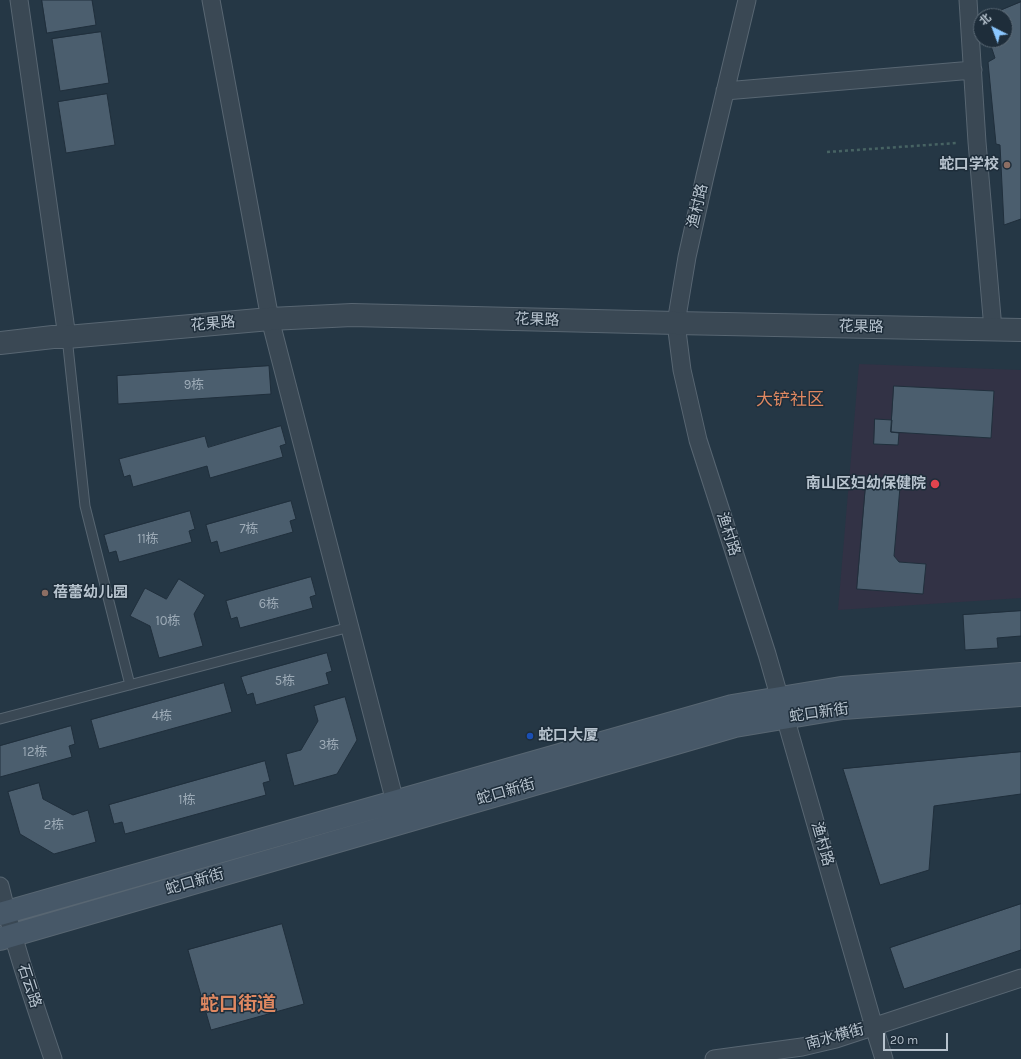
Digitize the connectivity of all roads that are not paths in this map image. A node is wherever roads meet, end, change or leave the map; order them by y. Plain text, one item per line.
1 (19, 0) edge
2 (211, 0) edge
3 (747, 0) edge
4 (968, 0) edge
5 (973, 70) junction
6 (725, 91) junction
7 (270, 319) junction
8 (676, 324) junction
9 (994, 329) junction
10 (1021, 330) edge
11 (60, 337) junction
12 (0, 343) edge
13 (0, 356) edge
14 (350, 627) junction
15 (1021, 674) edge
16 (130, 685) junction
17 (1021, 695) edge
18 (783, 708) junction
19 (0, 719) edge
20 (395, 802) junction
21 (0, 886) edge
22 (3, 914) edge
23 (7, 937) edge
24 (1021, 978) edge
25 (874, 1027) junction
26 (53, 1059) edge
27 (714, 1059) edge
28 (884, 1059) edge

1 - 11 street
2 - 7 street
3 - 6 street, 渔村路
4 - 5 street
5 - 6 street
5 - 9 street
6 - 8 street, 渔村路
7 - 8 street, 花果路
7 - 11 street, 花果路
7 - 14 street
8 - 9 street, 花果路
8 - 18 street, 渔村路
9 - 10 street, 花果路
11 - 12 street, 花果路
11 - 13 street
11 - 16 lane
14 - 16 lane
14 - 20 street
15 - 18 main road, 蛇口新街
16 - 19 lane
17 - 18 main road, 蛇口新街
18 - 20 main road, 蛇口新街
18 - 23 main road, 蛇口新街
18 - 25 street, 渔村路
20 - 22 main road, 蛇口新街
21 - 22 street, 石云路
22 - 23 street, 石云路
23 - 26 street, 石云路
24 - 25 street, 南水横街
25 - 27 street, 南水横街
25 - 28 street, 渔村路

